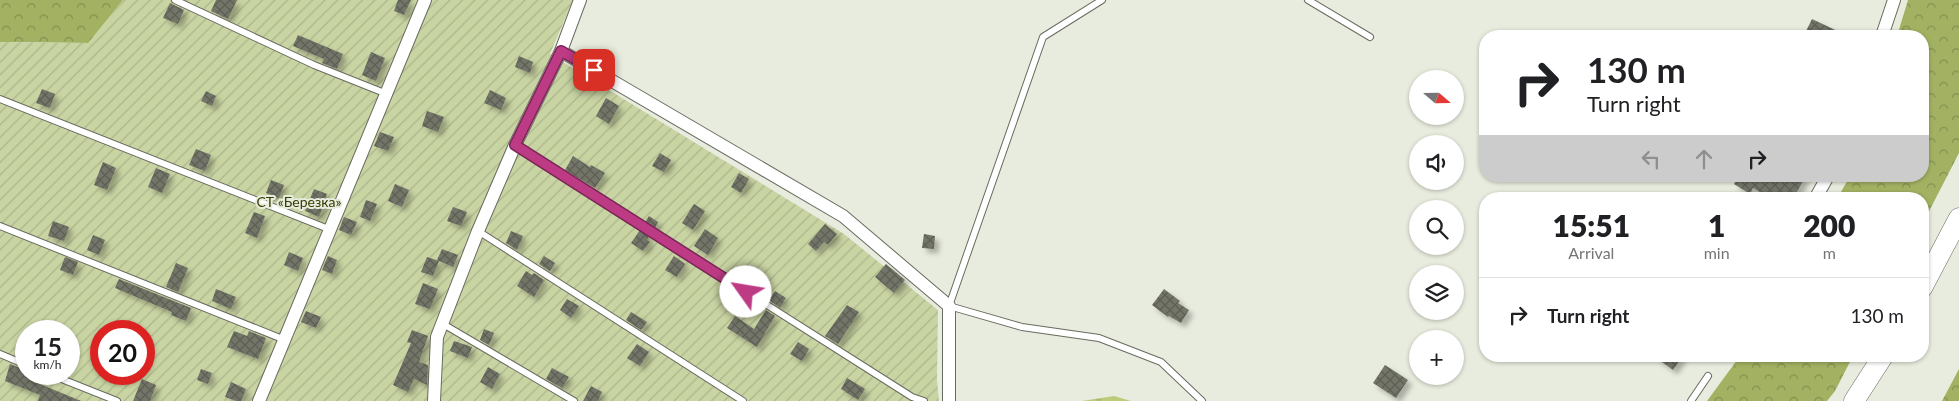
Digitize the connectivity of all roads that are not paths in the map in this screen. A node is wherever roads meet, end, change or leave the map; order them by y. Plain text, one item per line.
1 (175, 0) edge
2 (425, 0) edge
3 (580, 0) edge
4 (1102, 0) edge
5 (1308, 0) edge
6 (1894, 0) edge
7 (1884, 30) edge
8 (1370, 37) dead end
9 (561, 51) junction
10 (387, 94) junction
11 (0, 99) edge
12 (515, 145) junction
13 (1959, 218) edge
14 (0, 226) edge
15 (331, 230) junction
16 (478, 231) junction
17 (1929, 275) edge
18 (949, 306) junction
19 (443, 324) junction
20 (284, 340) junction
21 (0, 354) edge
22 (15, 360) edge
23 (1879, 362) edge
24 (1708, 376) dead end
25 (77, 385) edge
26 (117, 401) edge
27 (259, 401) edge
28 (434, 401) edge
29 (574, 401) edge
30 (743, 401) edge
31 (924, 401) edge
32 (949, 401) edge
33 (1202, 401) edge
34 (1691, 401) edge
35 (1854, 401) edge

1 - 10 lane
2 - 10 street
3 - 9 street
4 - 18 lane
5 - 8 lane
6 - 7 street
9 - 12 street
9 - 18 street
10 - 15 street
11 - 15 lane
12 - 16 street
12 - 31 lane
13 - 17 main road
14 - 20 lane
15 - 20 street
16 - 19 street
16 - 30 lane
18 - 32 street
18 - 33 lane
19 - 28 street
19 - 29 lane
20 - 27 street
21 - 22 lane
23 - 35 main road
24 - 34 lane
25 - 26 lane

